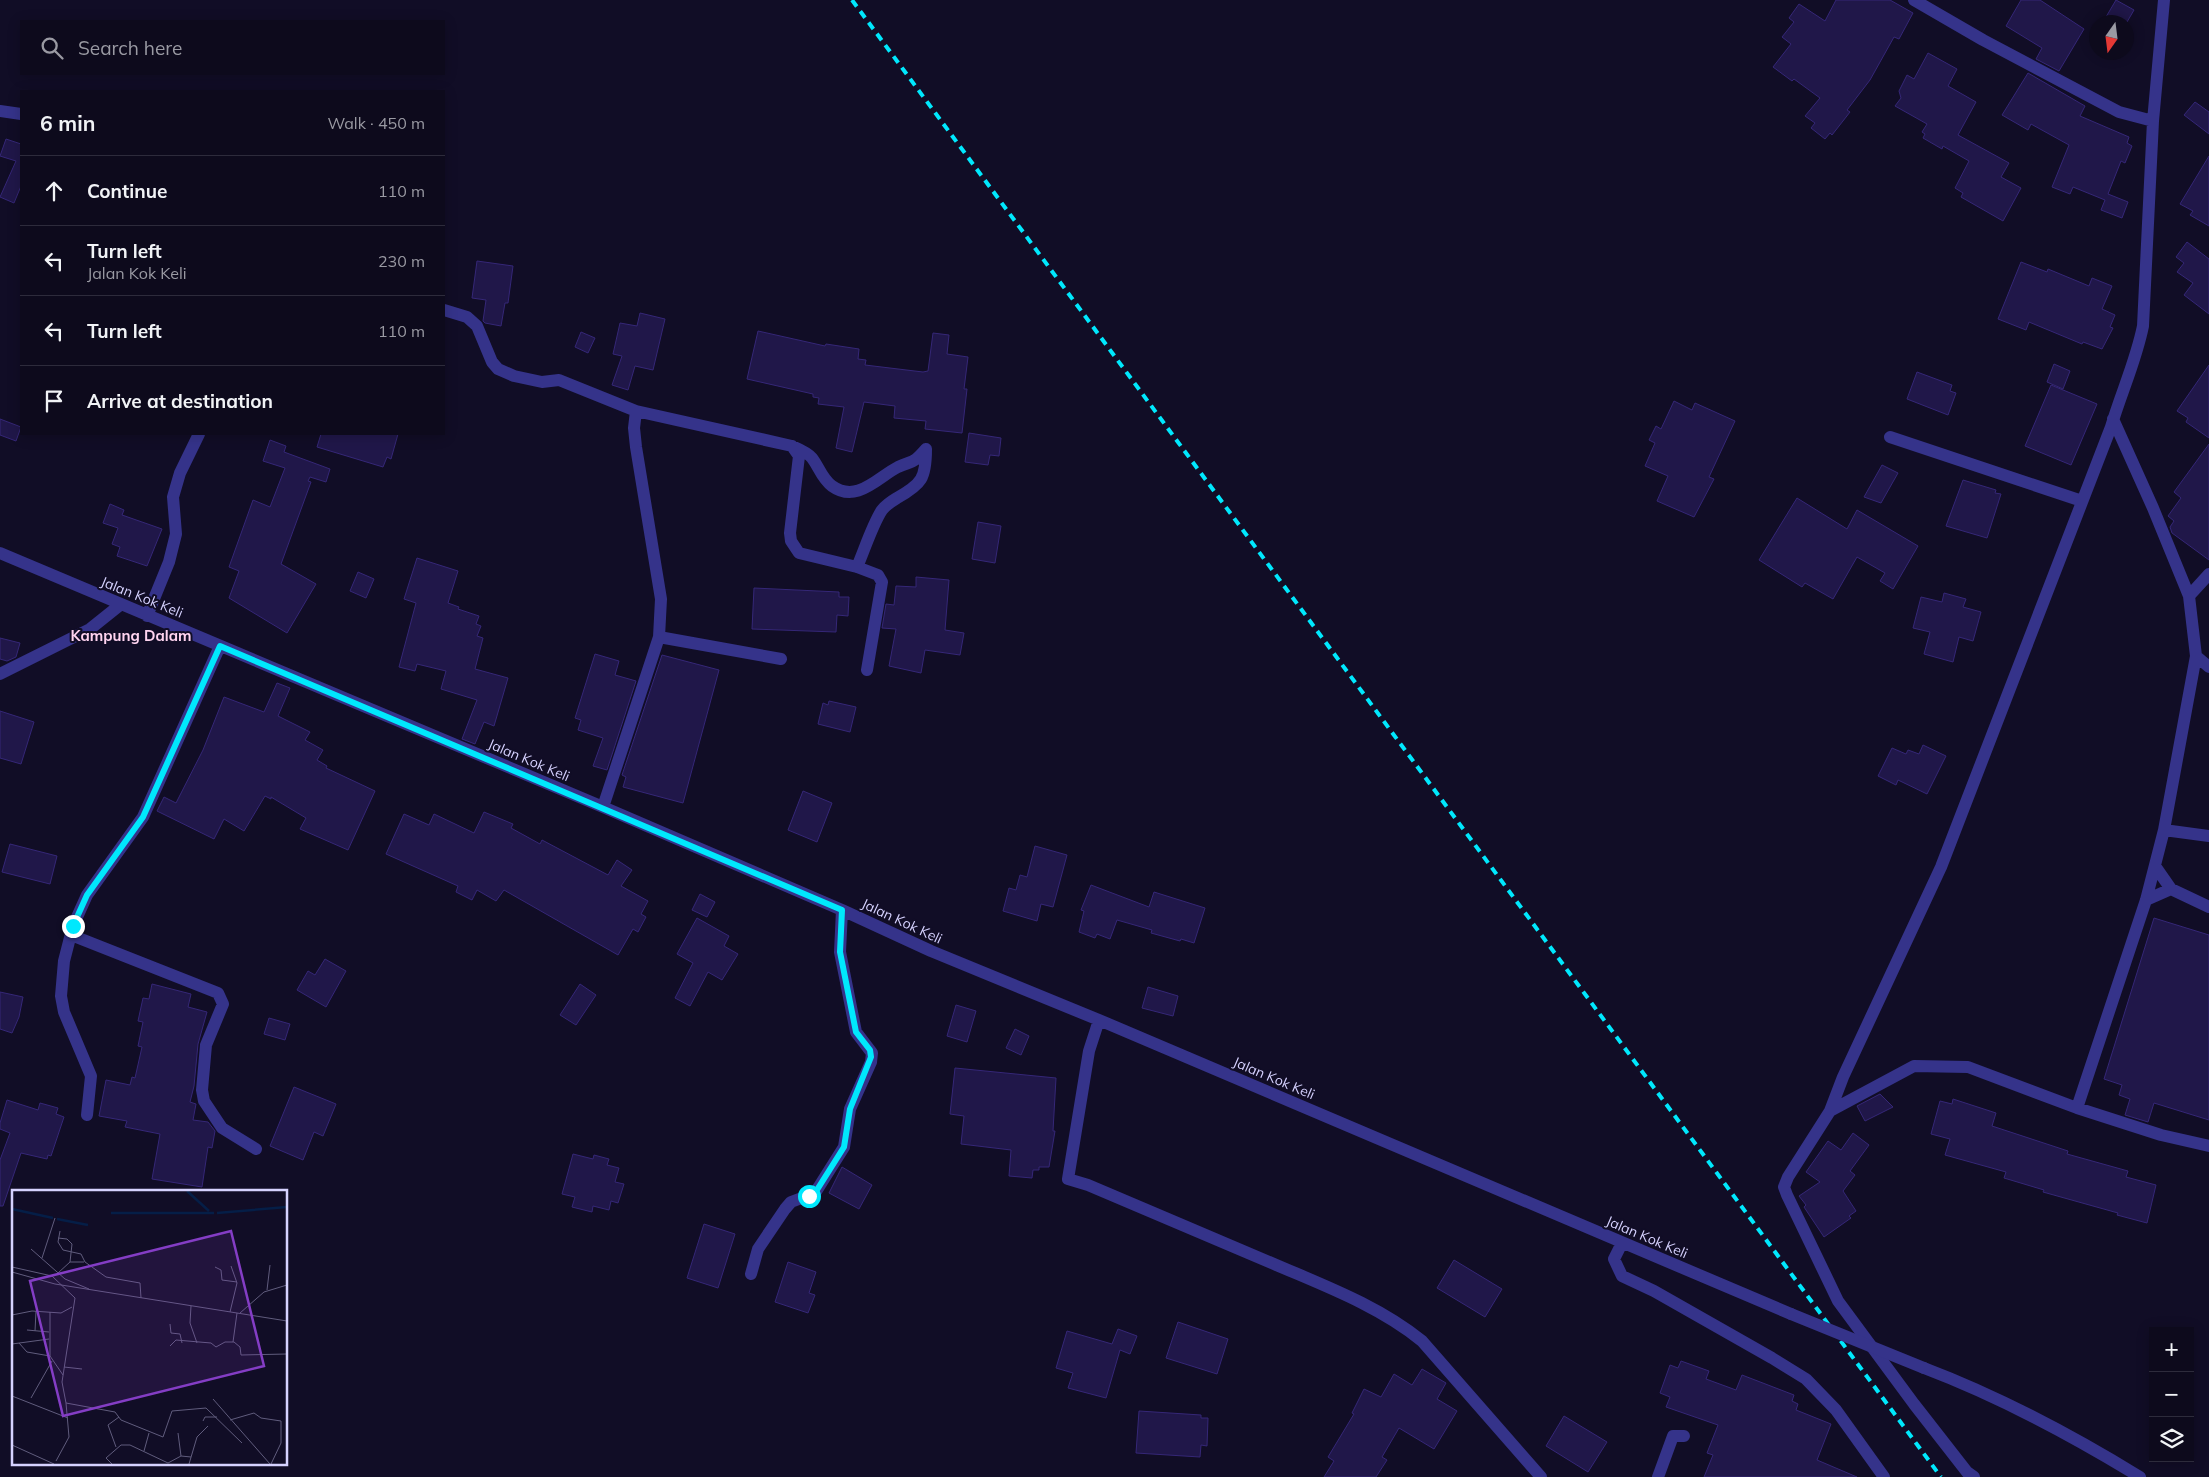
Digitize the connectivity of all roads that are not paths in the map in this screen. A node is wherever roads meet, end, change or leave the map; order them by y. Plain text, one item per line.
1 (1914, 0) edge
2 (2164, 0) edge
3 (0, 111) edge
4 (20, 114) edge
5 (2153, 122) junction
6 (445, 310) edge
7 (636, 411) junction
8 (2113, 419) junction
9 (199, 435) edge
10 (1890, 437) dead end
11 (792, 446) junction
12 (2082, 501) junction
13 (0, 553) edge
14 (857, 567) junction
15 (2209, 574) edge
16 (2189, 596) junction
17 (120, 605) junction
18 (147, 616) junction
19 (659, 637) junction
20 (220, 646) junction
21 (2196, 656) junction
22 (781, 659) dead end
23 (2209, 667) edge
24 (867, 670) dead end
25 (0, 674) edge
26 (603, 807) junction
27 (2164, 830) junction
28 (2209, 836) edge
29 (2155, 866) junction
30 (2171, 889) junction
31 (2146, 900) junction
32 (2209, 907) edge
33 (842, 910) junction
34 (71, 935) junction
35 (1100, 1020) junction
36 (2078, 1108) junction
37 (1830, 1111) junction
38 (87, 1114) dead end
39 (2209, 1146) edge
40 (256, 1149) dead end
41 (1622, 1243) junction
42 (751, 1274) dead end
43 (1684, 1436) dead end
44 (1541, 1477) edge
45 (1658, 1477) edge
46 (1884, 1477) edge
47 (1974, 1477) edge
48 (2140, 1477) edge

1 - 5 street
2 - 5 street
3 - 4 street
5 - 8 street
6 - 7 street
7 - 11 street
7 - 19 street
8 - 12 street
8 - 16 street
9 - 18 street
10 - 12 street
11 - 14 street
11 - 14 street
12 - 37 street
13 - 17 street, Jalan Kok Keli
14 - 24 street
15 - 16 street
16 - 21 street
17 - 18 street, Jalan Kok Keli
17 - 25 street
18 - 20 street, Jalan Kok Keli
19 - 22 street
19 - 26 street
20 - 26 street, Jalan Kok Keli
20 - 34 street
21 - 23 street
21 - 27 street
26 - 33 street, Jalan Kok Keli
27 - 28 street
27 - 29 street
29 - 30 street
29 - 31 street
30 - 31 street
30 - 32 street
31 - 36 street
33 - 35 street, Jalan Kok Keli
33 - 42 street
34 - 38 street
34 - 40 street
35 - 41 street, Jalan Kok Keli
35 - 44 street
36 - 37 street
36 - 39 street
37 - 47 street
41 - 46 street
41 - 48 street, Jalan Kok Keli, bridge
43 - 45 street

